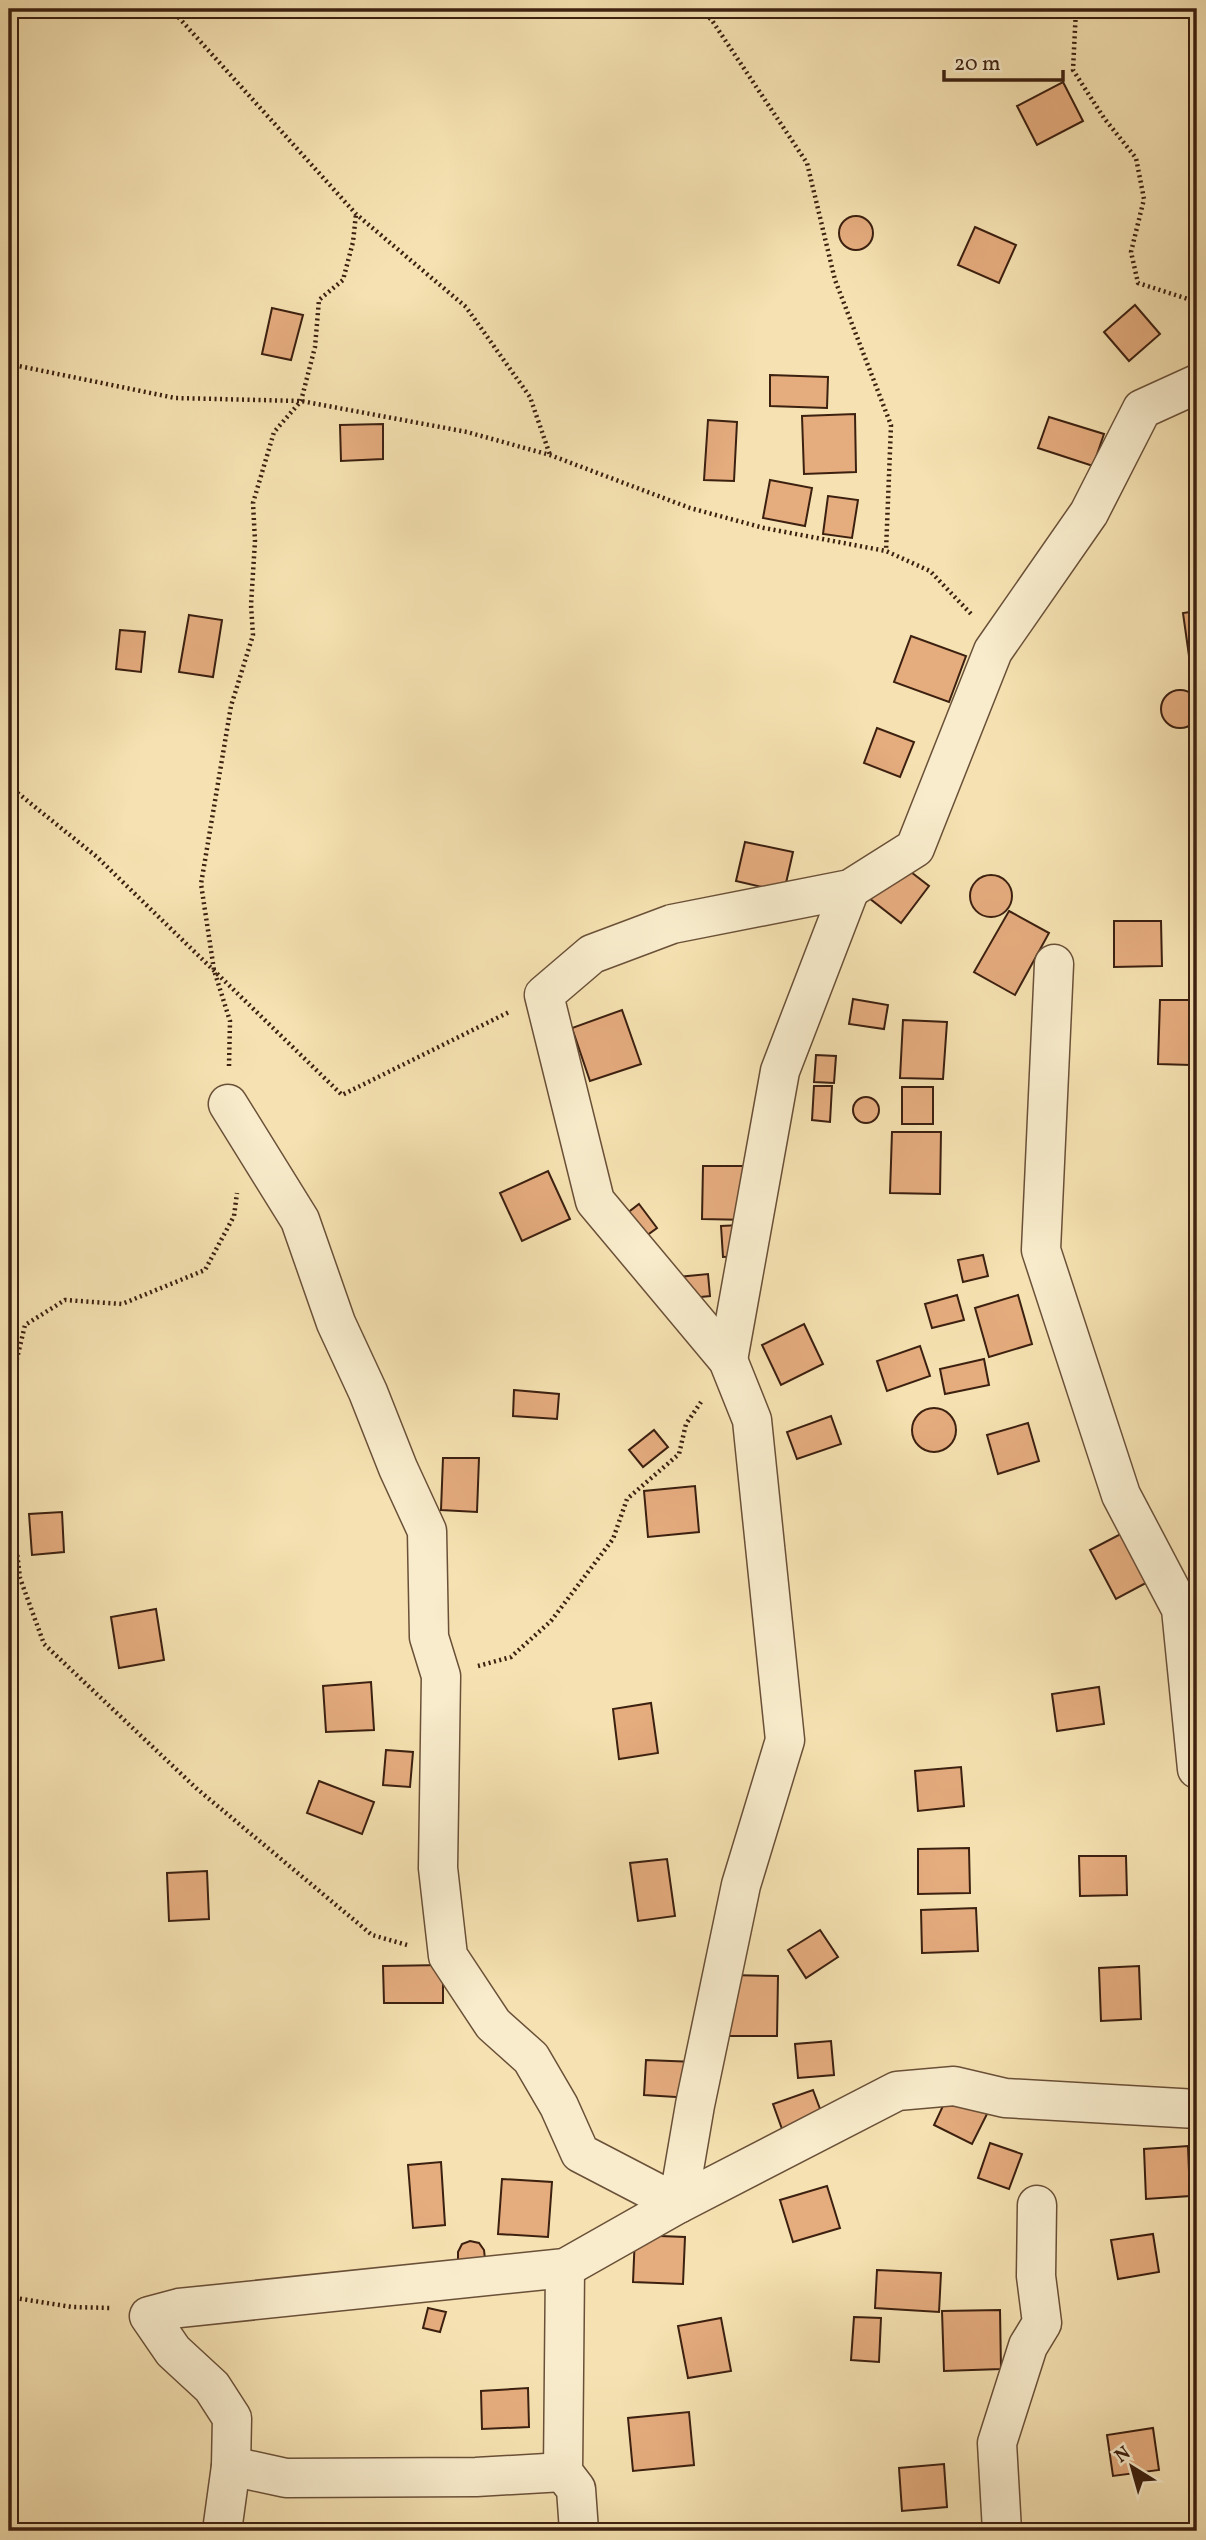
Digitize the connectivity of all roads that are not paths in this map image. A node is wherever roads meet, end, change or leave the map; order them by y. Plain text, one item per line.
1 (1197, 384) edge
2 (850, 889) junction
3 (1054, 964) dead end
4 (228, 1104) road end
5 (728, 1360) junction
6 (1197, 1769) edge
7 (1197, 2109) edge
8 (678, 2204) junction
9 (1037, 2205) dead end
10 (565, 2267) junction
11 (231, 2466) junction
12 (563, 2472) junction
13 (222, 2531) edge
14 (579, 2531) edge
15 (1002, 2531) edge

1 - 2 street
2 - 5 street
2 - 5 street
3 - 6 street
4 - 8 street
5 - 8 street
7 - 8 street
8 - 10 street
9 - 15 street
10 - 11 street
10 - 12 street
11 - 12 street
11 - 13 street
12 - 14 street

